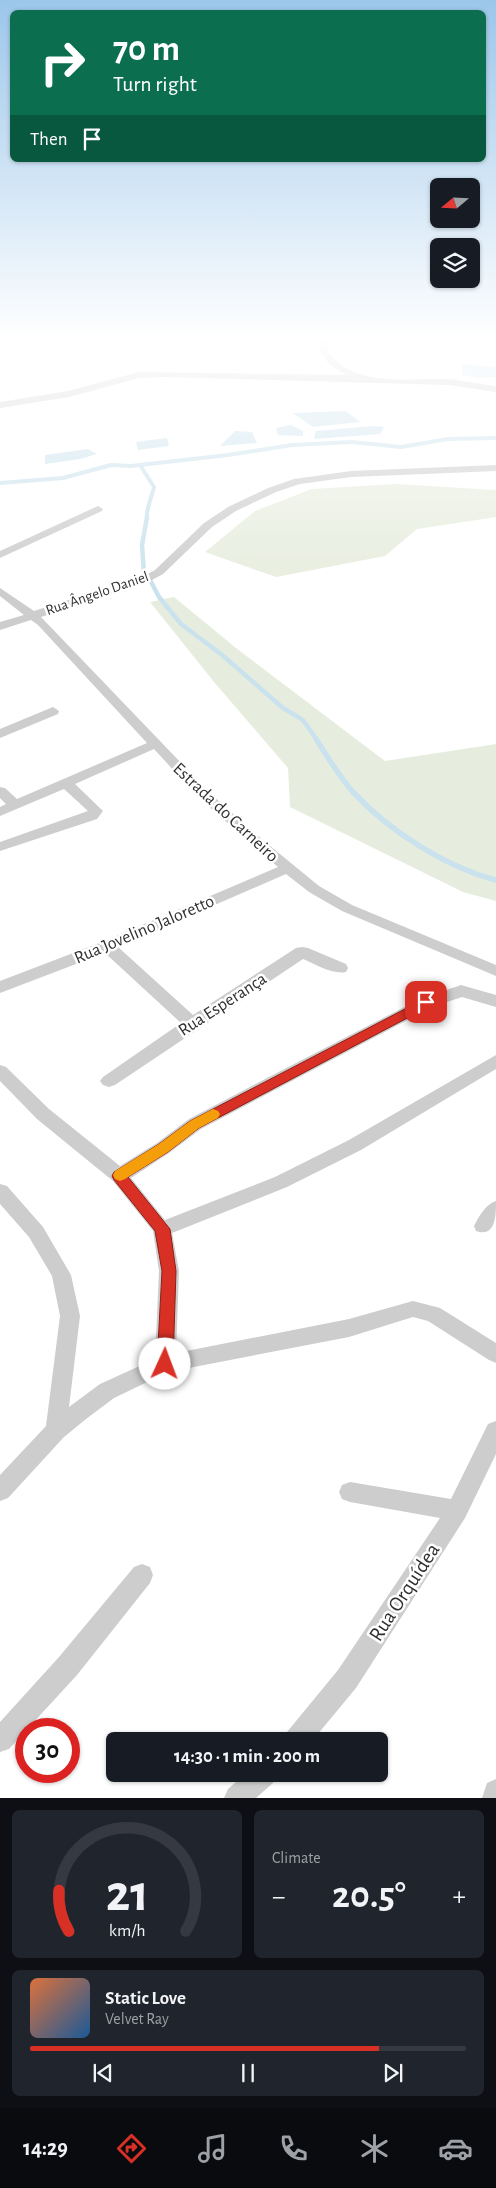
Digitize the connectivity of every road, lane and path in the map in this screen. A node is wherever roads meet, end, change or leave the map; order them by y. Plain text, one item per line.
1 (496, 468) edge
2 (98, 509) dead end
3 (0, 555) edge
4 (0, 592) edge
5 (34, 614) junction
6 (0, 626) edge
7 (54, 711) dead end
8 (0, 734) edge
9 (155, 744) junction
10 (66, 783) junction
11 (0, 791) edge
12 (15, 805) junction
13 (0, 812) edge
14 (0, 846) edge
15 (287, 868) junction
16 (107, 946) junction
17 (340, 968) dead end
18 (496, 971) edge
19 (0, 987) edge
20 (496, 1000) edge
21 (192, 1024) junction
22 (496, 1061) edge
23 (0, 1071) edge
24 (109, 1081) dead end
25 (119, 1176) junction
26 (0, 1192) edge
27 (496, 1208) edge
28 (483, 1226) dead end
29 (162, 1229) junction
30 (496, 1354) edge
31 (165, 1364) junction
32 (56, 1430) junction
33 (496, 1431) edge
34 (0, 1491) edge
35 (350, 1492) dead end
36 (457, 1511) junction
37 (142, 1575) dead end
38 (303, 1732) edge
39 (0, 1740) edge
40 (255, 1782) edge
41 (496, 1792) edge
42 (237, 1798) edge
43 (495, 1798) edge

1 - 5 street, Rua Ângelo Daniel
2 - 3 street
4 - 5 street, Estrada do Carneiro
5 - 6 street, Rua Ângelo Daniel
5 - 9 street, Estrada do Carneiro
7 - 8 street
9 - 10 street
9 - 15 street, Estrada do Carneiro
10 - 12 street
10 - 14 street
11 - 12 street
12 - 13 street
15 - 16 street, Rua Jovelino Jaloretto
15 - 18 street, Estrada do Carneiro
16 - 19 street, Rua Jovelino Jaloretto
16 - 21 street
17 - 21 street, Rua Esperança
20 - 25 street
21 - 24 street, Rua Esperança
22 - 29 street
23 - 25 street
25 - 29 street
26 - 32 street
27 - 28 street
29 - 31 street
30 - 31 street
31 - 32 street
32 - 34 street
33 - 36 street, Rua Orquídea
35 - 36 street
36 - 38 street, Rua Orquídea
37 - 39 street
40 - 42 street
41 - 43 street

